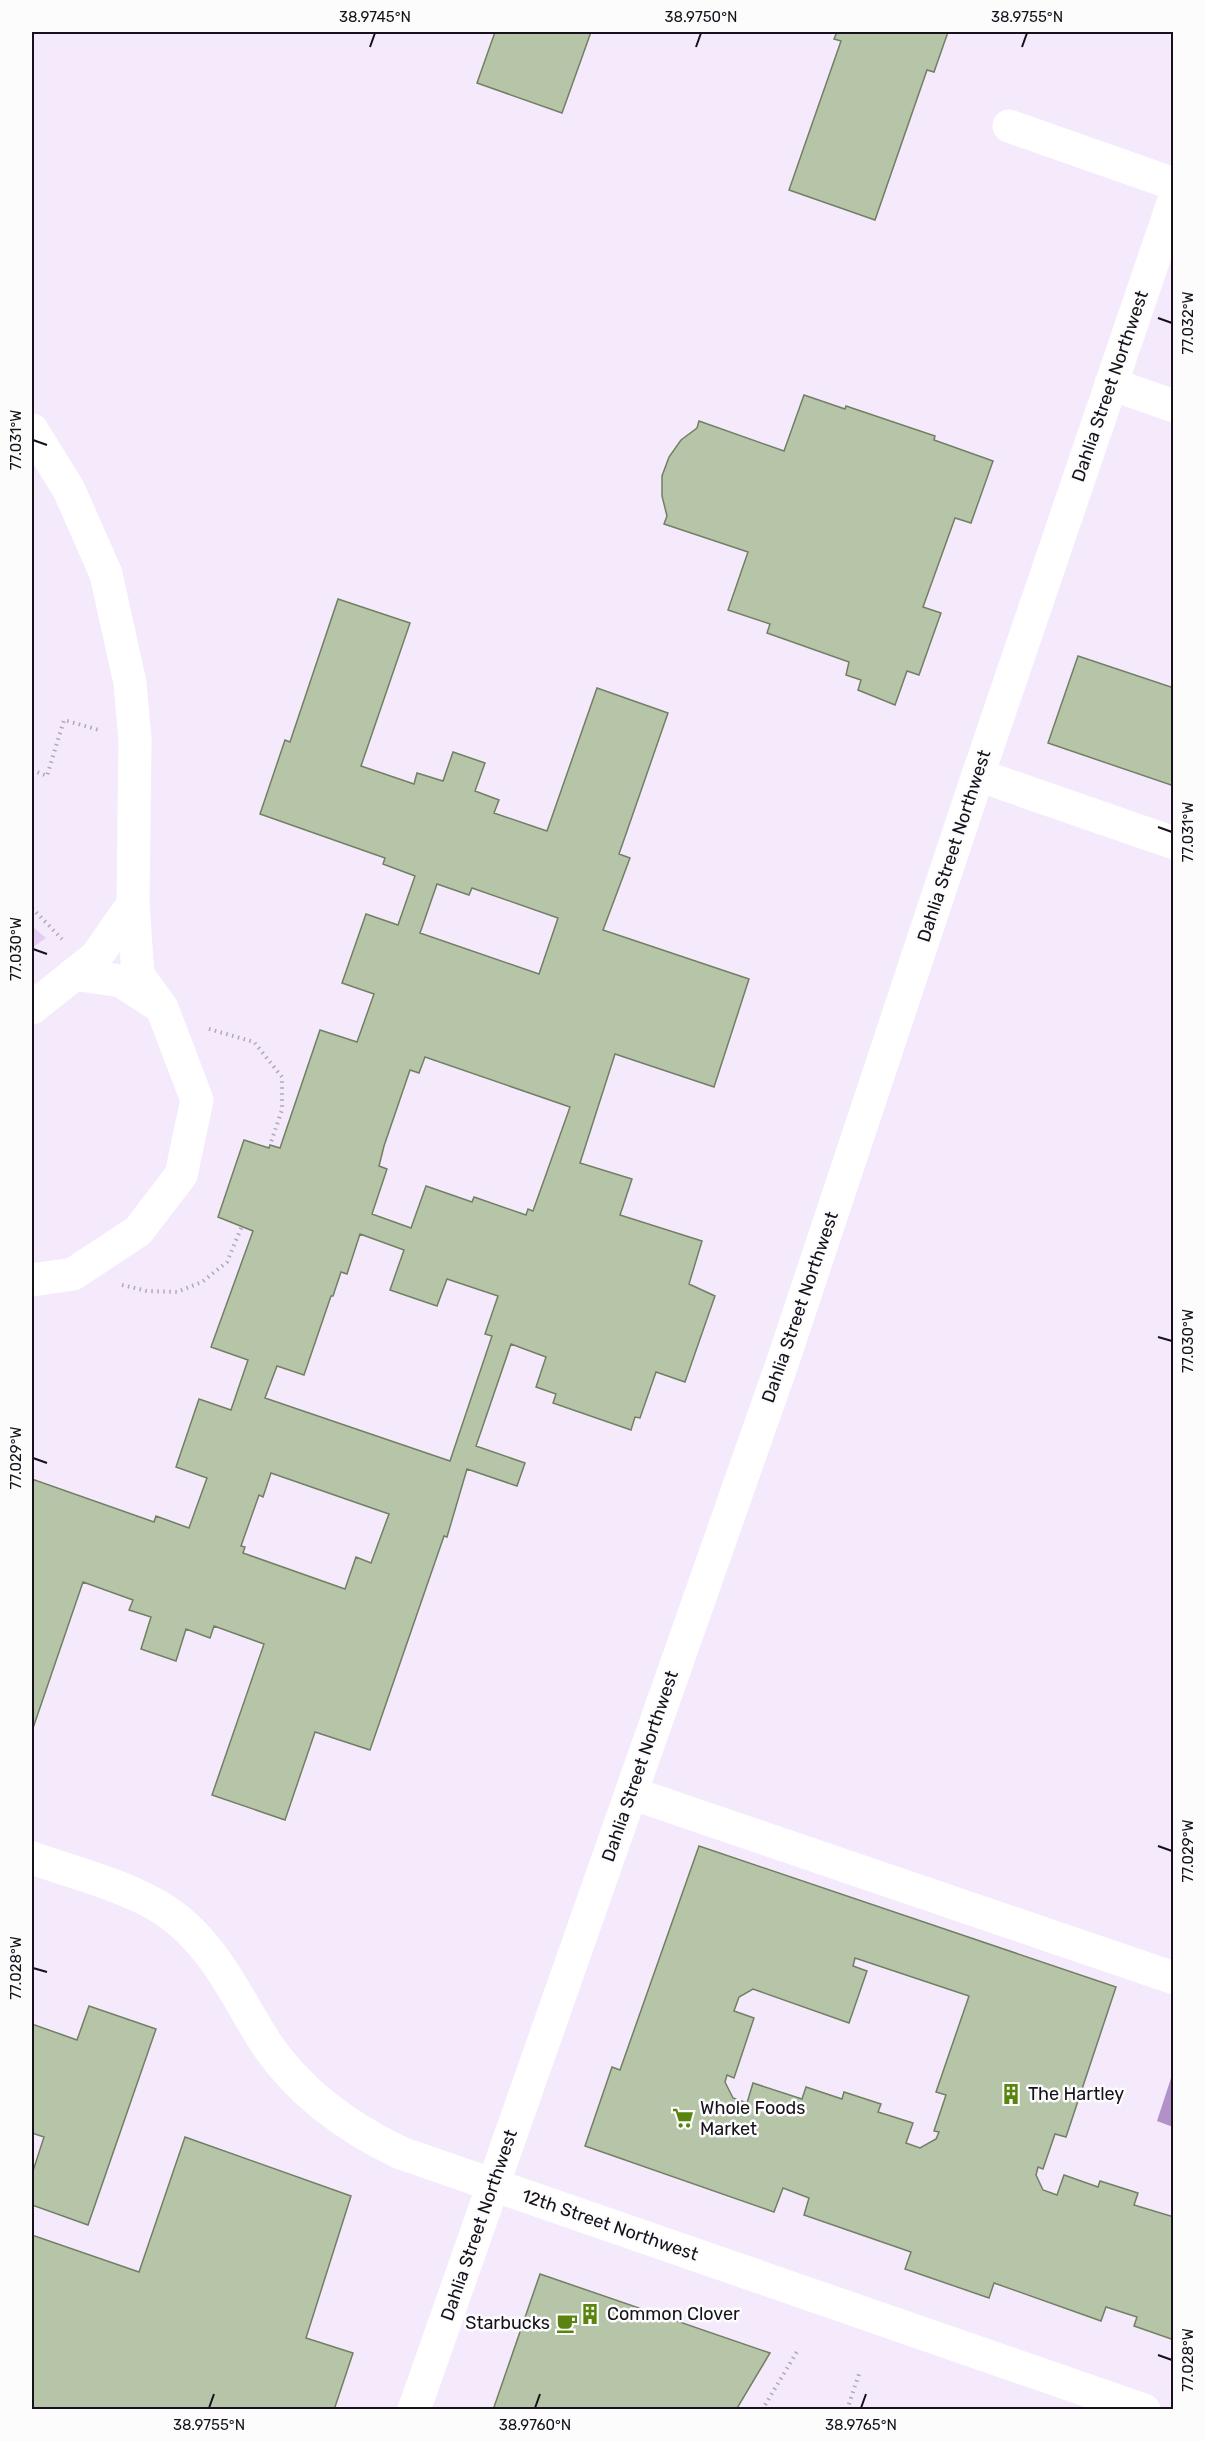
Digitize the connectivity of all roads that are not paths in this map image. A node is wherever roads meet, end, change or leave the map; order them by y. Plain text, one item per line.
1 (1010, 126) dead end
2 (1173, 184) edge
3 (1173, 200) edge
4 (1111, 384) junction
5 (1173, 406) edge
6 (32, 430) edge
7 (978, 775) junction
8 (1173, 843) edge
9 (133, 904) junction
10 (71, 960) junction
11 (32, 1008) edge
12 (162, 1008) junction
13 (32, 1280) edge
14 (631, 1793) junction
15 (32, 1858) edge
16 (1173, 1978) edge
17 (494, 2185) junction
18 (414, 2409) edge
19 (1144, 2409) edge

1 - 2 street
3 - 4 street, Dahlia Street Northwest
4 - 5 street
4 - 7 street, Dahlia Street Northwest
6 - 9 street
7 - 8 street
7 - 14 street, Dahlia Street Northwest
9 - 10 street
9 - 12 street
10 - 11 street
10 - 12 street
12 - 13 street
14 - 16 street
14 - 17 street, Dahlia Street Northwest
15 - 17 street, 12th Street Northwest
17 - 18 street, Dahlia Street Northwest
17 - 19 street, 12th Street Northwest

